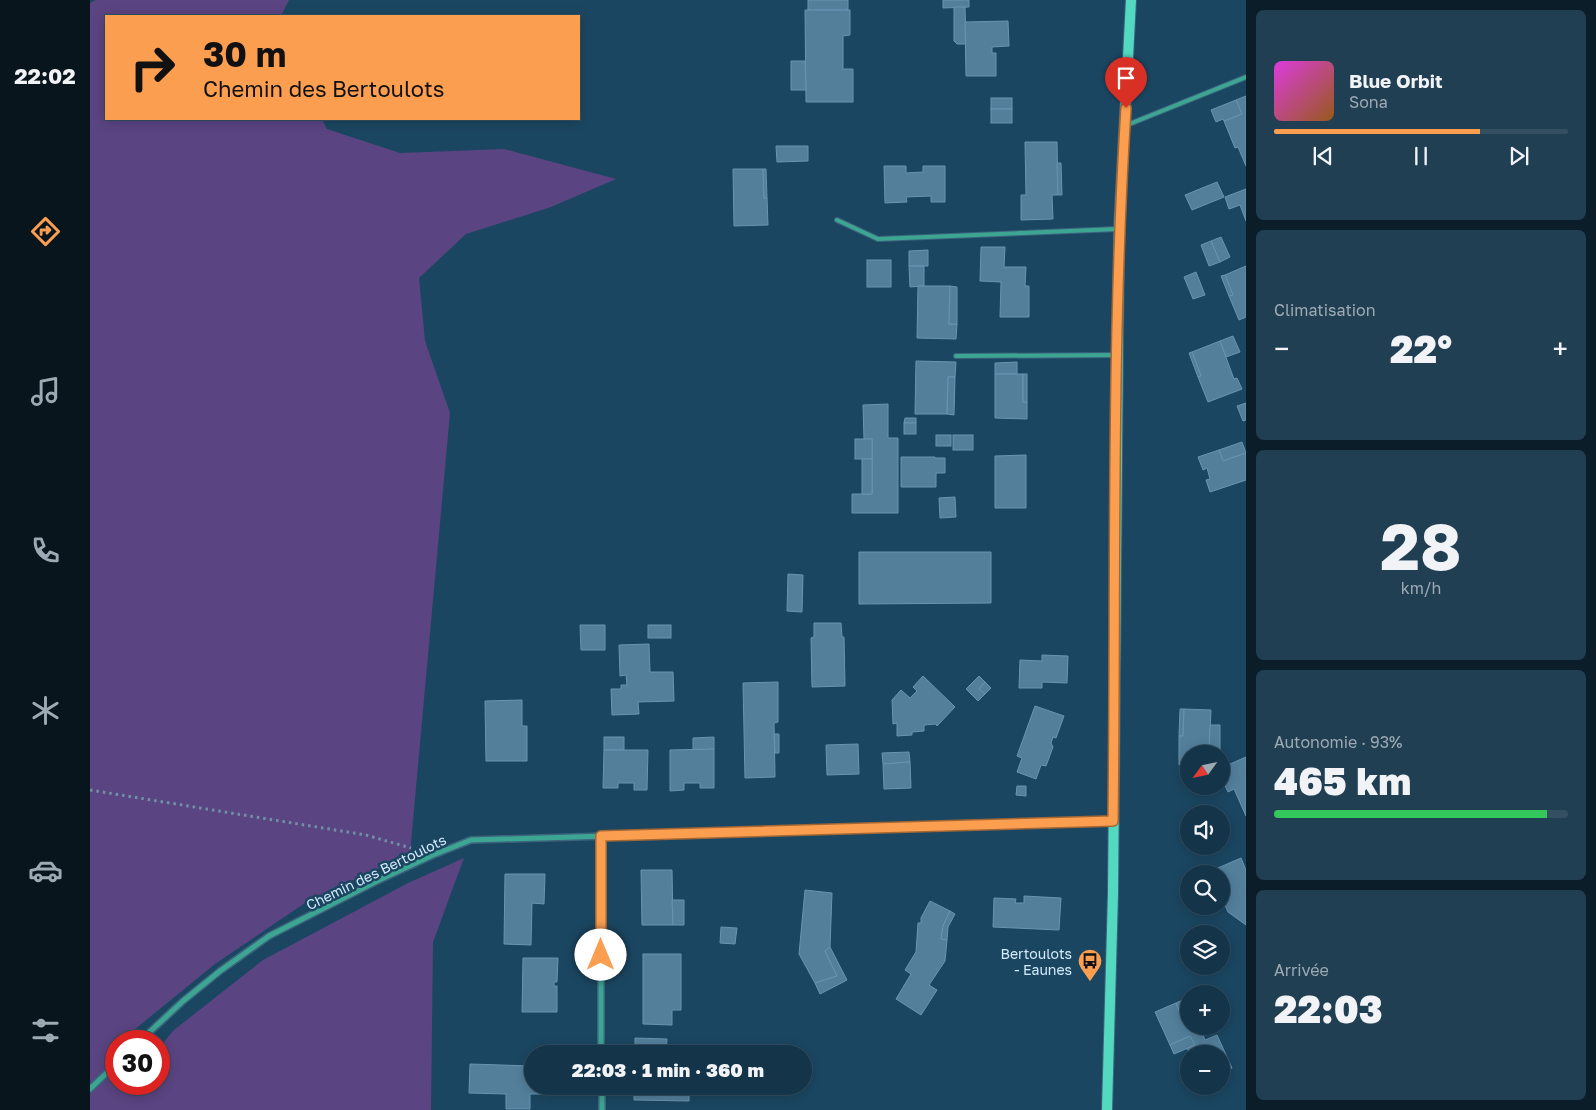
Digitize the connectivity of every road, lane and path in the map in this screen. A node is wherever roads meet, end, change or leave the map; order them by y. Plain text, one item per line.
1 (1131, 0) edge
2 (1246, 76) edge
3 (1124, 126) junction
4 (837, 220) dead end
5 (1119, 229) junction
6 (1117, 355) junction
7 (956, 356) dead end
8 (90, 790) edge
9 (1113, 821) junction
10 (601, 836) junction
11 (432, 855) junction
12 (152, 1030) edge
13 (602, 1045) edge
14 (105, 1075) edge
15 (90, 1089) edge
16 (602, 1095) edge
17 (602, 1110) edge
18 (1107, 1110) edge

1 - 3 main road
2 - 3 lane
3 - 5 main road
4 - 5 lane
5 - 6 main road
6 - 7 lane
6 - 9 main road
8 - 11 path
9 - 10 street, Chemin des Bertoulots
9 - 18 main road
10 - 11 street, Chemin des Bertoulots
10 - 13 street
11 - 12 street, Chemin des Bertoulots
14 - 15 street
16 - 17 street

